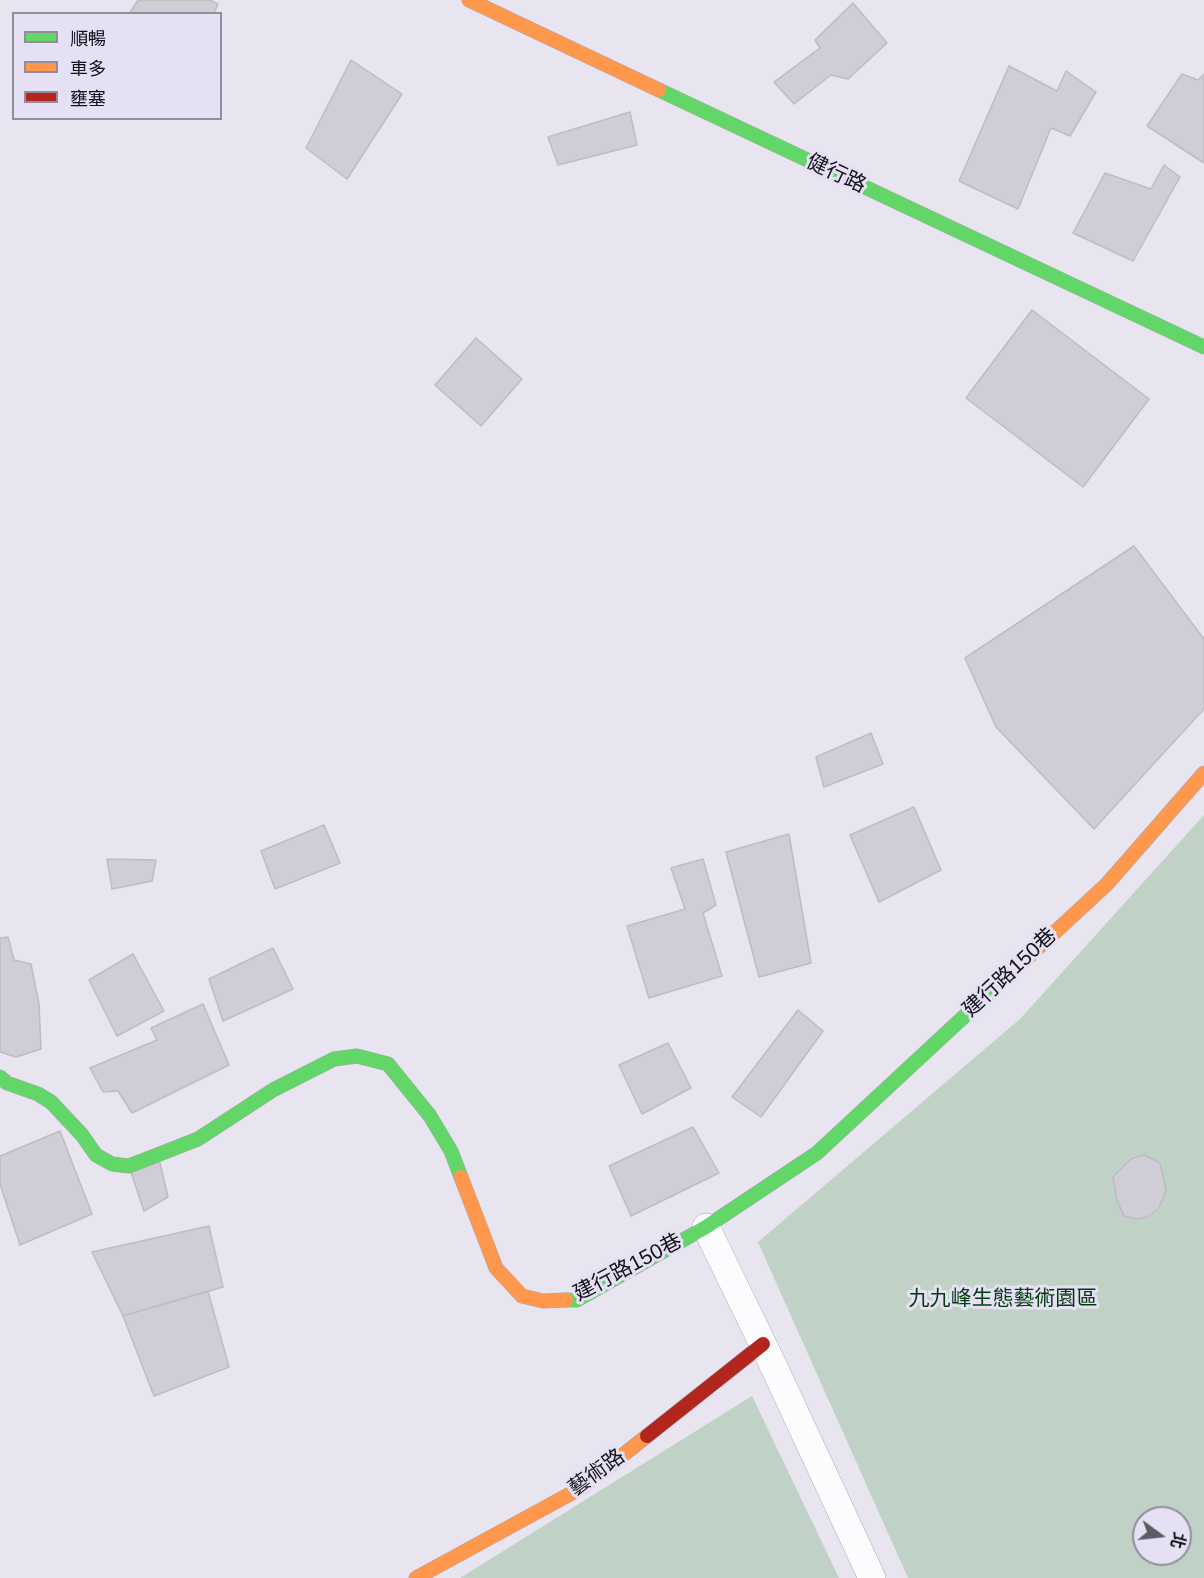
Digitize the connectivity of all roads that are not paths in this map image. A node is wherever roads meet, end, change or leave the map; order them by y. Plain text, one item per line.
1 (469, 0) edge
2 (1204, 347) edge
3 (1204, 773) edge
4 (0, 1077) edge
5 (706, 1227) junction
6 (763, 1344) junction
7 (416, 1578) edge
8 (872, 1578) edge

1 - 2 street, 健行路
3 - 5 street, 建行路150巷
4 - 5 street, 建行路150巷
5 - 6 street
6 - 7 street, 藝術路
6 - 8 street

